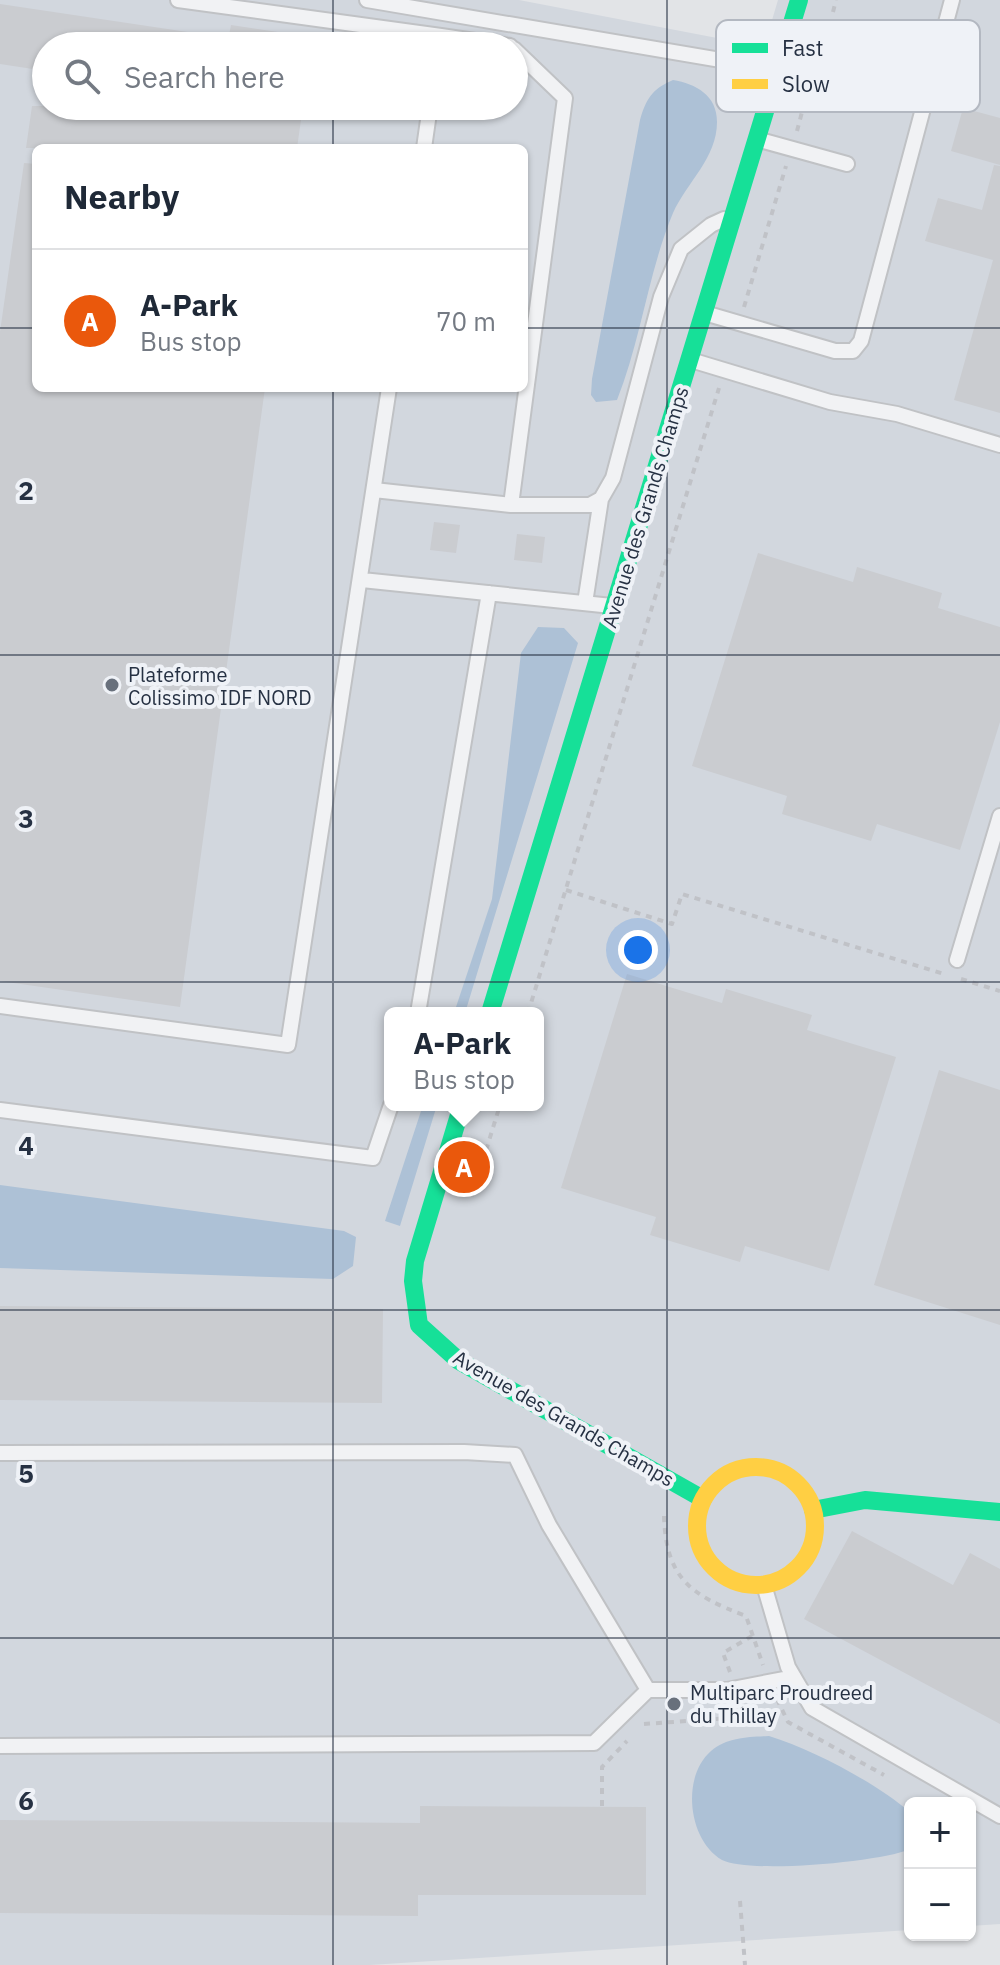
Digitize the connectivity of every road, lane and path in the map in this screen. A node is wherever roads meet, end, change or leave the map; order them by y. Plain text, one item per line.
1 (178, 0) edge
2 (367, 0) edge
3 (799, 0) edge
4 (836, 0) edge
5 (952, 0) edge
6 (832, 15) dead end
7 (793, 20) edge
8 (947, 20) edge
9 (382, 32) edge
10 (716, 59) edge
11 (528, 63) edge
12 (764, 112) edge
13 (803, 112) edge
14 (922, 112) edge
15 (428, 120) edge
16 (755, 139) junction
17 (425, 144) edge
18 (791, 149) junction
19 (847, 164) dead end
20 (732, 216) junction
21 (704, 312) junction
22 (739, 322) junction
23 (689, 360) junction
24 (724, 370) junction
25 (528, 377) edge
26 (388, 392) edge
27 (526, 392) edge
28 (1000, 445) edge
29 (374, 490) junction
30 (601, 499) junction
31 (511, 505) junction
32 (362, 580) junction
33 (489, 593) junction
34 (585, 603) junction
35 (615, 606) junction
36 (1000, 816) edge
37 (566, 890) junction
38 (957, 960) dead end
39 (1000, 991) edge
40 (0, 1006) edge
41 (419, 1007) edge
42 (492, 1007) edge
43 (530, 1007) edge
44 (0, 1110) edge
45 (389, 1111) edge
46 (460, 1111) edge
47 (0, 1453) edge
48 (703, 1499) junction
49 (813, 1510) junction
50 (955, 1511) junction
51 (1000, 1512) edge
52 (989, 1530) dead end
53 (764, 1585) junction
54 (752, 1636) dead end
55 (794, 1677) junction
56 (735, 1689) junction
57 (648, 1690) junction
58 (0, 1746) edge
59 (602, 1806) dead end
60 (1000, 1816) edge
61 (740, 1901) dead end
62 (745, 1965) edge

1 - 9 lane
2 - 10 lane
3 - 7 main road, Avenue des Grands Champs
4 - 6 path
5 - 8 lane
11 - 25 lane
12 - 16 main road, Avenue des Grands Champs
13 - 18 path
14 - 22 lane
15 - 17 lane
16 - 18 lane
16 - 20 main road, Avenue des Grands Champs
18 - 19 lane
18 - 22 path
20 - 21 main road, Avenue des Grands Champs
20 - 30 lane
21 - 22 lane
21 - 23 main road, Avenue des Grands Champs
23 - 24 lane
23 - 35 main road, Avenue des Grands Champs
24 - 28 lane
24 - 37 path
26 - 29 lane
27 - 31 lane
29 - 31 lane
29 - 32 lane
30 - 31 lane
30 - 34 lane
32 - 33 lane
32 - 40 lane
33 - 34 lane
33 - 41 lane
34 - 35 lane
35 - 42 main road, Avenue des Grands Champs
36 - 38 lane
37 - 39 path
37 - 43 path
44 - 45 lane
46 - 48 main road, Avenue des Grands Champs
47 - 57 lane
48 - 49 main road
48 - 53 main road
49 - 50 main road
49 - 53 main road
50 - 51 main road
50 - 52 main road
53 - 55 lane
54 - 56 path
55 - 56 lane
55 - 60 lane
56 - 57 lane
56 - 59 path
57 - 58 lane
61 - 62 path

